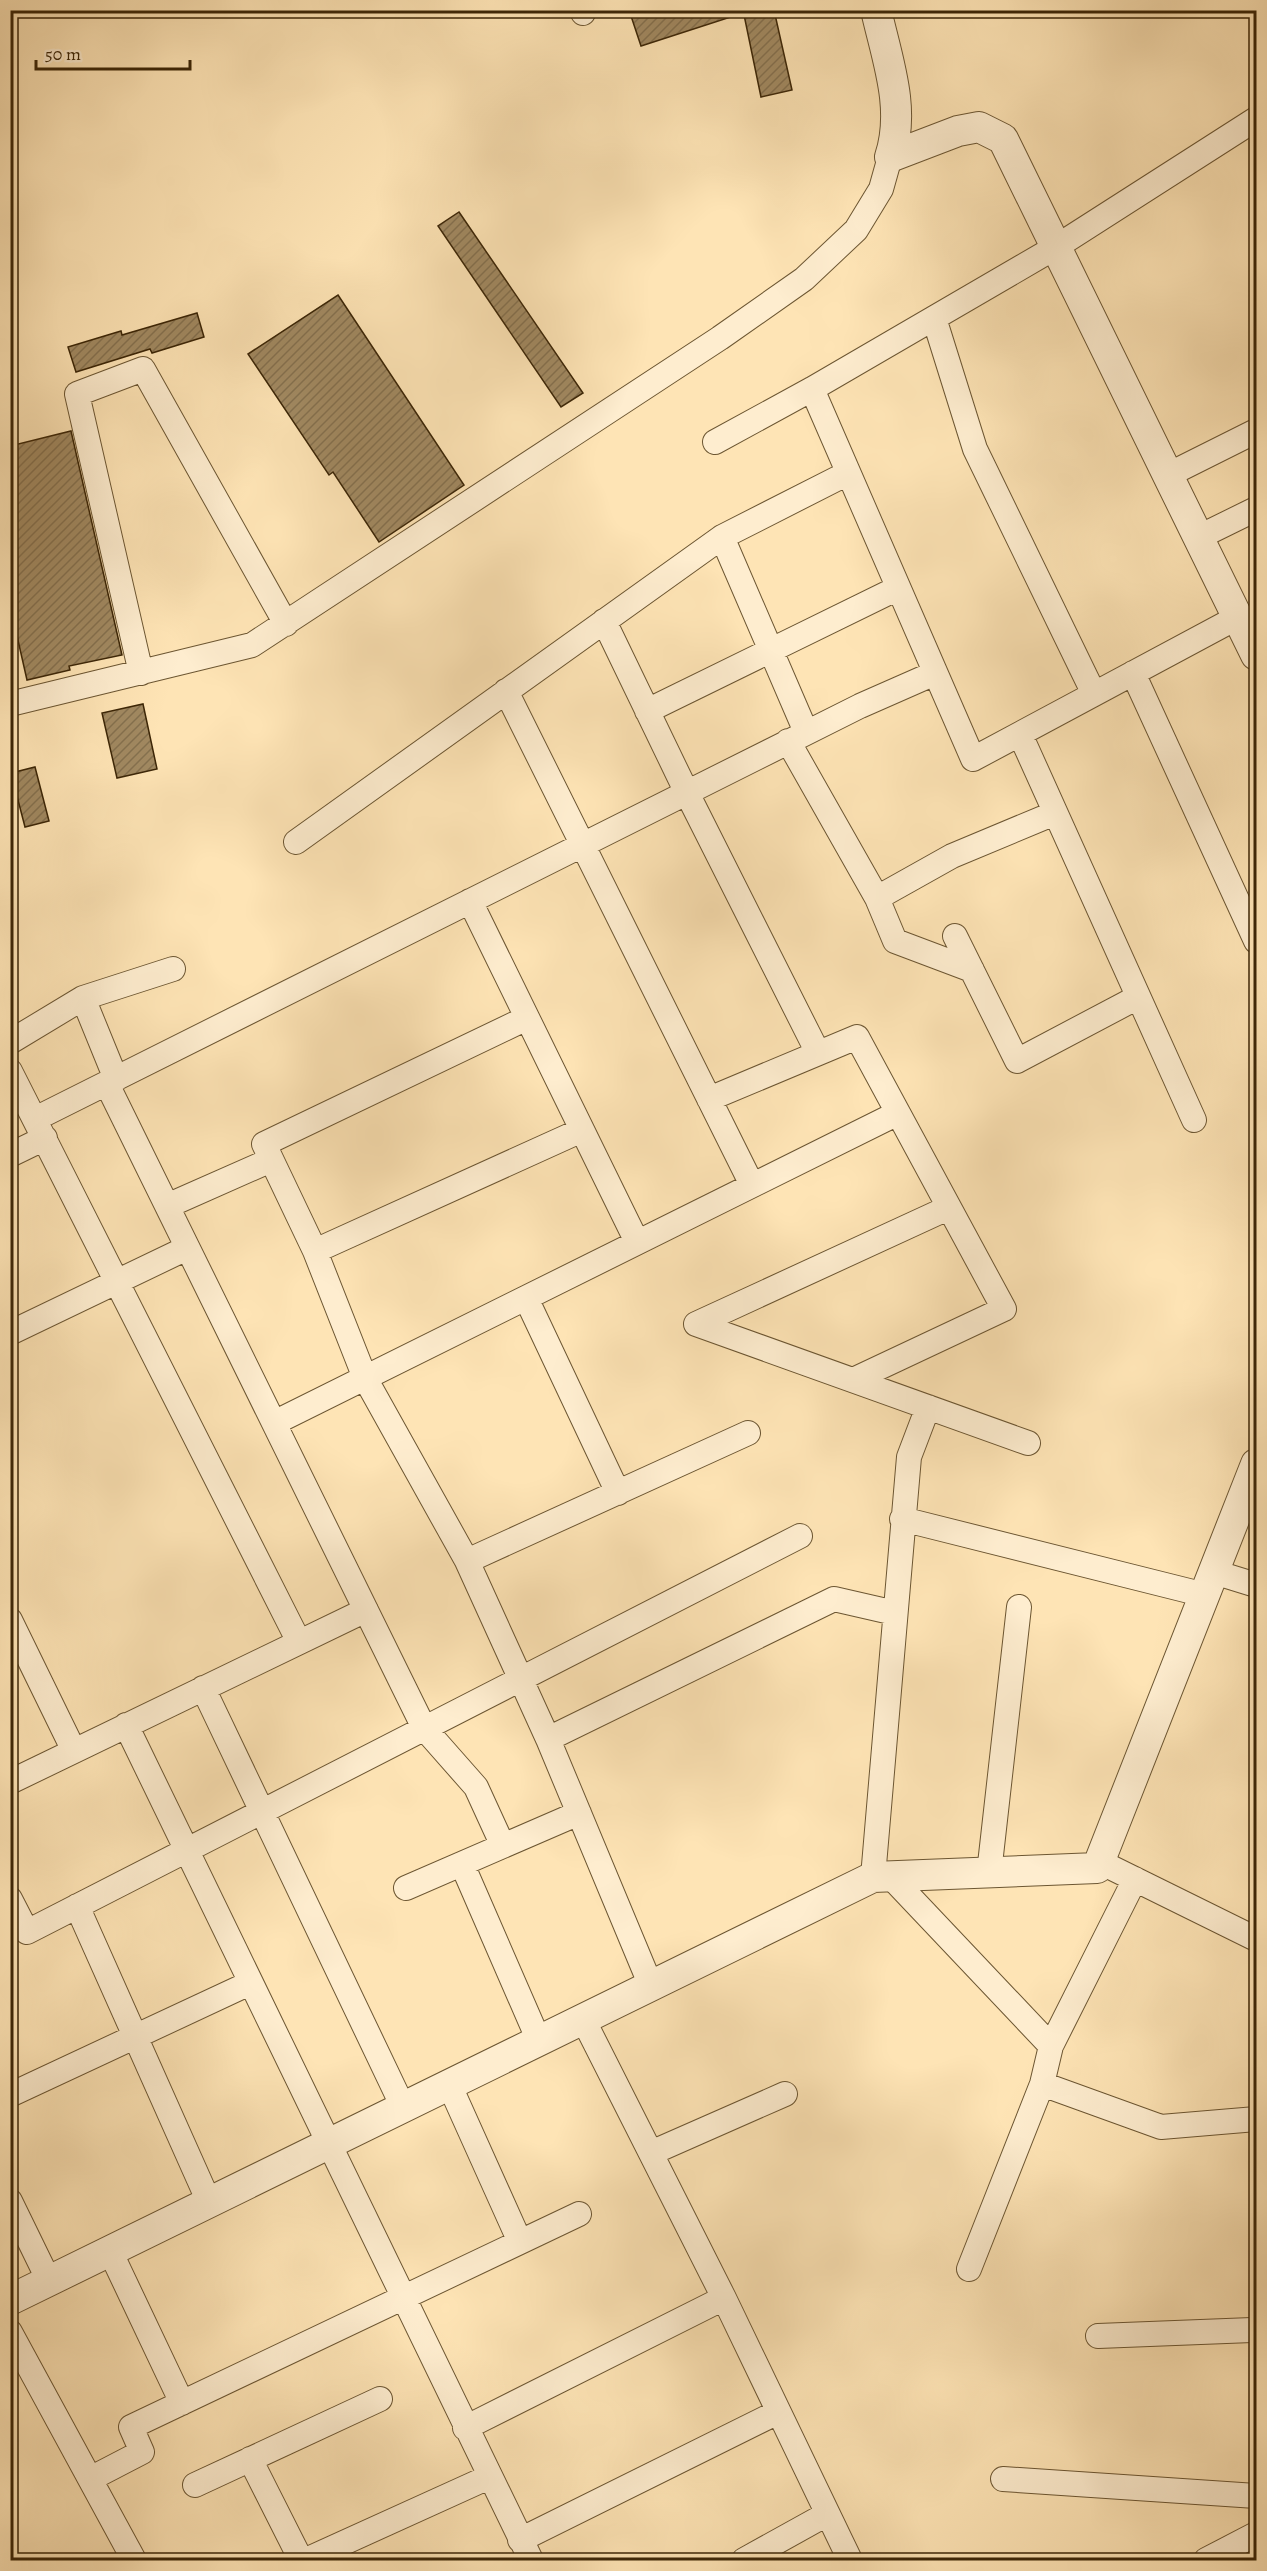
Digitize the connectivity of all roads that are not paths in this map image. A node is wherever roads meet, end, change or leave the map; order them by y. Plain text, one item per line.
1 (876, 10) edge
2 (1257, 119) edge
3 (890, 157) junction
4 (1056, 247) junction
5 (934, 318) junction
6 (812, 390) junction
7 (1257, 431) edge
8 (715, 442) dead end
9 (848, 473) junction
10 (1168, 475) junction
11 (1257, 509) edge
12 (722, 537) junction
13 (1199, 537) junction
14 (898, 588) junction
15 (1245, 620) edge
16 (604, 621) junction
17 (285, 624) junction
18 (771, 651) junction
19 (1257, 655) edge
20 (141, 673) junction
21 (935, 673) junction
22 (1133, 673) junction
23 (506, 692) junction
24 (1094, 694) junction
25 (10, 704) edge
26 (647, 711) junction
27 (1020, 734) junction
28 (797, 737) junction
29 (687, 793) junction
30 (1055, 813) junction
31 (296, 842) dead end
32 (583, 844) junction
33 (877, 898) junction
34 (470, 901) junction
35 (956, 936) dead end
36 (1257, 941) edge
37 (173, 969) dead end
38 (972, 970) junction
39 (1138, 997) junction
40 (83, 998) junction
41 (527, 1018) junction
42 (10, 1042) edge
43 (818, 1053) junction
44 (10, 1071) edge
45 (112, 1082) junction
46 (709, 1099) junction
47 (898, 1113) junction
48 (1194, 1120) dead end
49 (40, 1129) junction
50 (582, 1130) junction
51 (10, 1155) edge
52 (271, 1160) junction
53 (752, 1185) junction
54 (167, 1206) junction
55 (948, 1208) junction
56 (637, 1242) junction
57 (187, 1248) junction
58 (315, 1251) junction
59 (117, 1282) junction
60 (526, 1298) junction
61 (10, 1333) edge
62 (365, 1378) junction
63 (853, 1380) junction
64 (928, 1407) junction
65 (274, 1423) junction
66 (748, 1433) dead end
67 (1028, 1443) dead end
68 (1257, 1464) edge
69 (618, 1493) junction
70 (902, 1519) junction
71 (800, 1536) dead end
72 (467, 1561) junction
73 (1210, 1583) junction
74 (1257, 1585) edge
75 (1019, 1607) dead end
76 (366, 1610) junction
77 (895, 1613) junction
78 (10, 1620) edge
79 (299, 1642) junction
80 (521, 1679) junction
81 (203, 1688) junction
82 (126, 1725) junction
83 (424, 1728) junction
84 (549, 1739) junction
85 (74, 1751) junction
86 (10, 1782) edge
87 (262, 1811) junction
88 (579, 1813) junction
89 (502, 1846) junction
90 (186, 1850) junction
91 (1100, 1862) junction
92 (462, 1864) junction
93 (989, 1873) junction
94 (882, 1877) junction
95 (1135, 1879) junction
96 (406, 1888) dead end
97 (10, 1899) edge
98 (77, 1906) junction
99 (1257, 1939) edge
100 (250, 1983) junction
101 (651, 1986) junction
102 (584, 2019) junction
103 (135, 2037) junction
104 (539, 2041) junction
105 (1051, 2046) junction
106 (449, 2084) junction
107 (1042, 2084) junction
108 (785, 2094) dead end
109 (10, 2095) edge
110 (403, 2107) junction
111 (1257, 2119) edge
112 (328, 2144) junction
113 (651, 2153) junction
114 (10, 2201) edge
115 (209, 2202) junction
116 (579, 2214) dead end
117 (520, 2242) junction
118 (110, 2251) junction
119 (969, 2269) dead end
120 (49, 2281) junction
121 (403, 2298) junction
122 (724, 2298) junction
123 (10, 2300) edge
124 (1255, 2324) edge
125 (10, 2332) edge
126 (1098, 2336) dead end
127 (380, 2399) dead end
128 (182, 2403) junction
129 (778, 2412) junction
130 (465, 2428) junction
131 (250, 2459) junction
132 (489, 2477) junction
133 (90, 2479) junction
134 (1003, 2479) dead end
135 (195, 2485) dead end
136 (1257, 2496) edge
137 (827, 2514) junction
138 (1257, 2534) edge
139 (525, 2550) edge
140 (134, 2560) edge
141 (301, 2560) edge
142 (306, 2560) edge
143 (744, 2560) edge
144 (850, 2560) edge
145 (1206, 2560) edge

1 - 3 street
2 - 4 street
3 - 4 street
3 - 17 street
4 - 5 street
4 - 10 street
5 - 6 street
5 - 24 street
6 - 8 street
6 - 9 street
7 - 10 street
9 - 12 street
9 - 14 street
10 - 13 street
11 - 13 street
12 - 16 street
12 - 18 street
13 - 15 street
14 - 18 street
14 - 21 street
15 - 19 street
15 - 22 street
16 - 23 street
16 - 26 street
17 - 20 street
17 - 20 street
18 - 26 street
18 - 28 street
20 - 25 street
21 - 27 street
21 - 28 street
22 - 24 street
22 - 36 street
23 - 31 street
23 - 32 street
24 - 27 street
26 - 29 street
27 - 30 street
28 - 29 street
28 - 33 street
29 - 32 street
29 - 43 street
30 - 33 street
30 - 39 street
32 - 34 street
32 - 46 street
33 - 38 street
34 - 41 street
34 - 45 street
35 - 38 street
37 - 40 street
38 - 39 street
39 - 48 street
40 - 42 street
40 - 45 street
41 - 50 street
41 - 52 street
43 - 46 street
43 - 47 street
44 - 49 street
45 - 49 street
45 - 54 street
46 - 53 street
47 - 53 street
47 - 55 street
49 - 51 street
49 - 59 street
50 - 56 street
50 - 58 street
52 - 54 street
52 - 58 street
53 - 56 street
54 - 57 street
55 - 63 street
55 - 63 street
56 - 60 street
57 - 59 street
57 - 65 street
58 - 62 street
59 - 61 street
59 - 79 street
60 - 62 street
60 - 69 street
62 - 65 street
62 - 72 street
63 - 64 street
64 - 67 street
64 - 70 street
65 - 76 street
66 - 69 street
68 - 73 street
69 - 72 street
70 - 73 street
70 - 77 street
71 - 80 street
72 - 80 street
73 - 74 street
73 - 91 street
75 - 93 street
76 - 79 street
76 - 83 street
77 - 84 street
77 - 94 street
78 - 85 street
79 - 81 street
80 - 83 street
80 - 84 street
81 - 82 street
81 - 87 street
82 - 85 street
82 - 90 street
83 - 87 street
83 - 89 street
84 - 88 street
85 - 86 street
87 - 90 street
87 - 110 street
88 - 89 street
88 - 101 street
89 - 92 street
90 - 98 street
90 - 100 street
91 - 93 street
91 - 95 street
92 - 96 street
92 - 104 street
93 - 94 street
94 - 101 street
94 - 105 street
95 - 99 street
95 - 105 street
97 - 98 street
98 - 103 street
100 - 103 street
100 - 112 street
101 - 102 street
102 - 104 street
102 - 113 street
103 - 109 street
103 - 115 street
104 - 106 street
105 - 107 street
106 - 110 street
106 - 117 street
107 - 111 street
107 - 119 street
108 - 113 street
110 - 112 street
112 - 115 street
112 - 121 street
113 - 122 street
114 - 120 street
115 - 118 street
116 - 117 street
117 - 121 street
118 - 120 street
118 - 128 street
120 - 123 street
121 - 128 street
121 - 130 street
122 - 129 street
122 - 130 street
124 - 126 street
125 - 133 street
127 - 131 street
128 - 133 street
129 - 137 street
129 - 139 street
130 - 132 street
131 - 135 street
131 - 141 street
132 - 139 street
132 - 142 street
133 - 140 street
134 - 136 street
137 - 143 street
137 - 144 street
138 - 145 street

